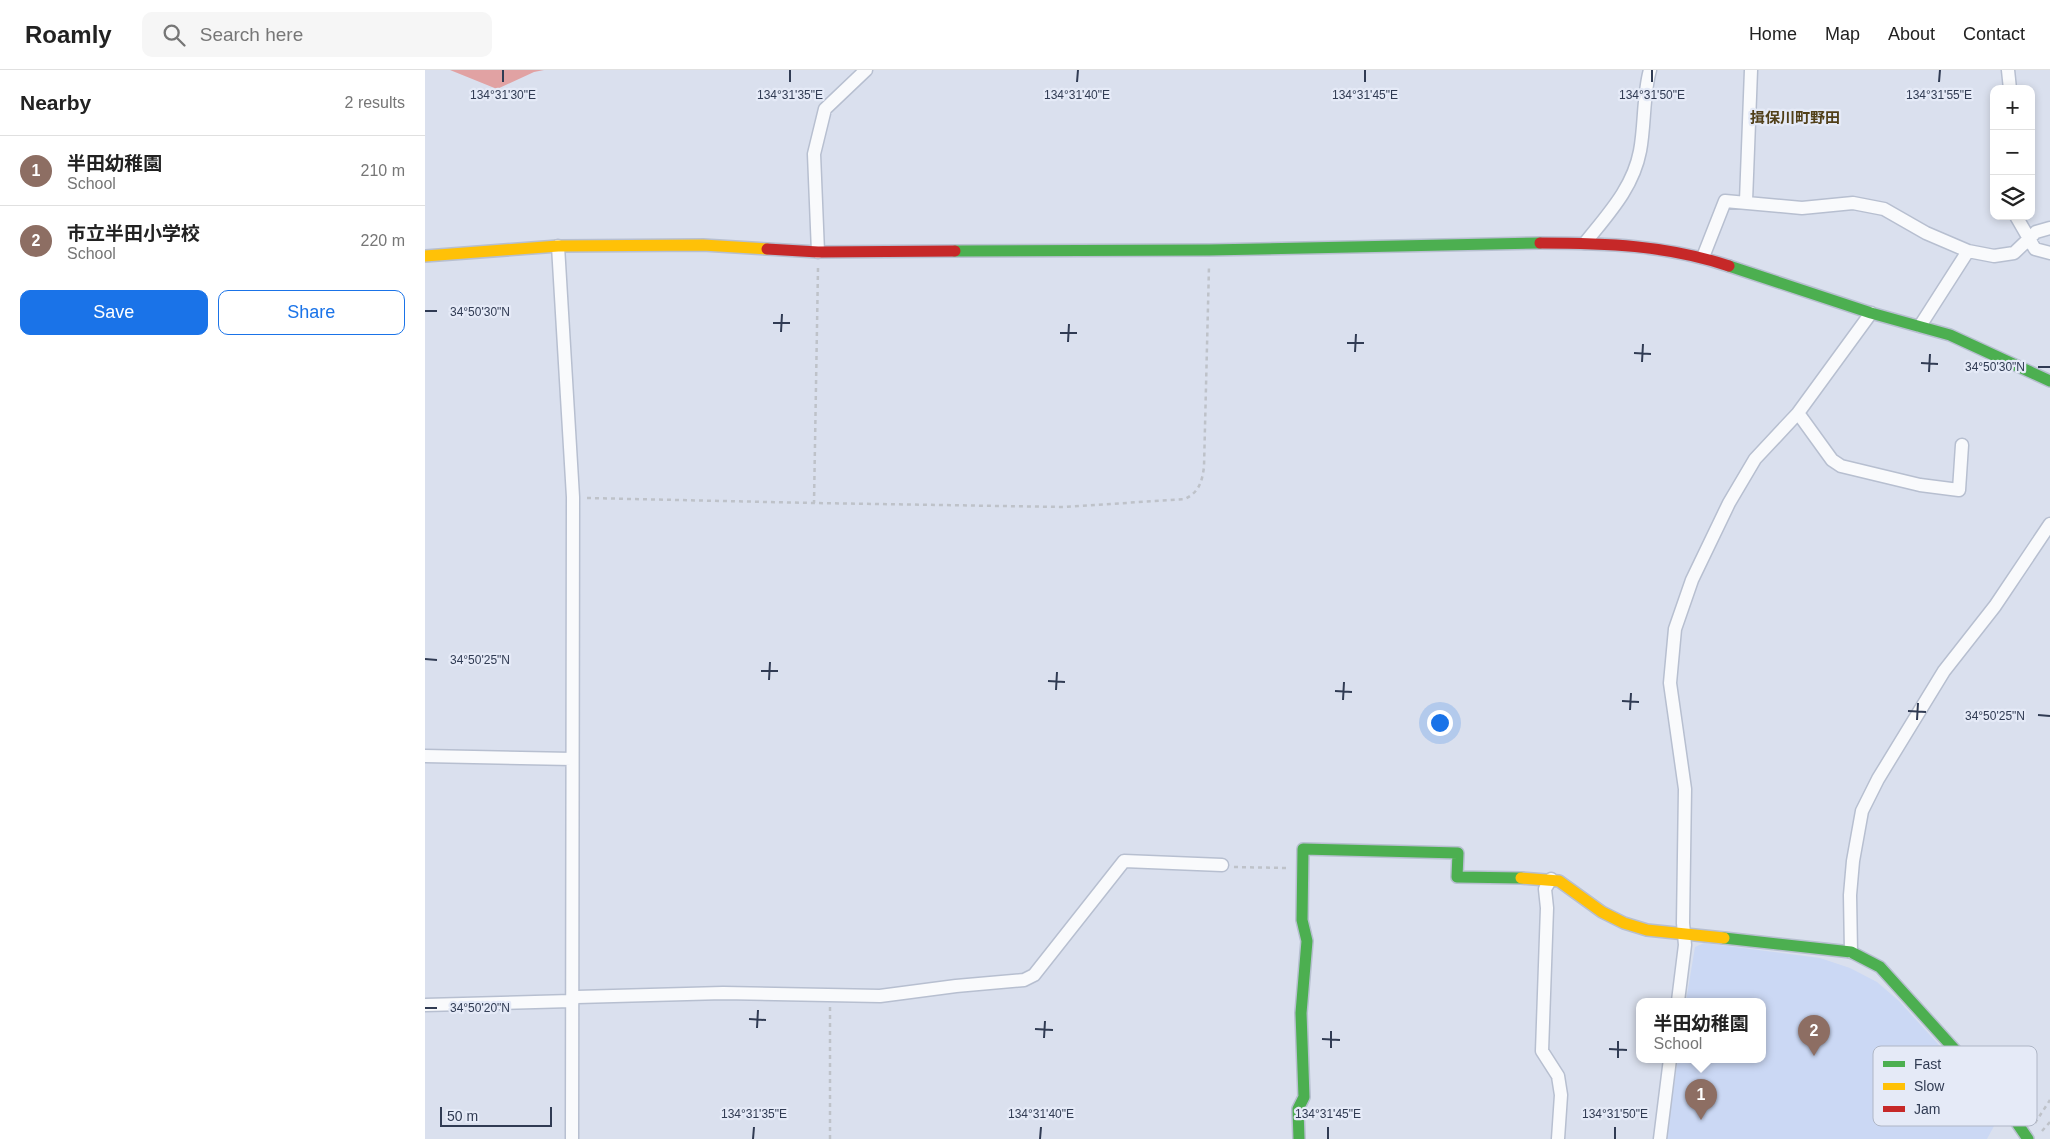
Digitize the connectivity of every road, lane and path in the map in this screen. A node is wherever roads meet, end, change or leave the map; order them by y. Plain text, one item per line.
1 (865, 70) edge
2 (1649, 70) edge
3 (1751, 70) edge
4 (2007, 70) edge
5 (2010, 85) edge
6 (1746, 201) junction
7 (2018, 220) edge
8 (2050, 228) edge
9 (2030, 239) junction
10 (1585, 243) junction
11 (558, 246) junction
12 (1209, 250) junction
13 (1968, 251) junction
14 (818, 252) junction
15 (2050, 253) edge
16 (425, 256) edge
17 (1703, 257) junction
18 (1871, 313) junction
19 (1920, 326) junction
20 (2050, 381) edge
21 (1798, 413) junction
22 (1962, 445) dead end
23 (573, 497) junction
24 (814, 503) junction
25 (2050, 524) edge
26 (425, 756) edge
27 (572, 759) junction
28 (1222, 865) joint
29 (1303, 869) junction
30 (1551, 879) junction
31 (1684, 934) junction
32 (1851, 952) junction
33 (829, 996) junction
34 (1677, 998) edge
35 (571, 1001) junction
36 (425, 1005) edge
37 (1953, 1046) edge
38 (1670, 1063) edge
39 (2050, 1100) edge
40 (2037, 1120) edge
41 (572, 1139) edge
42 (830, 1139) edge
43 (1299, 1139) edge
44 (1558, 1139) edge
45 (1660, 1139) edge

1 - 14 street
2 - 10 street
3 - 6 street
4 - 5 street
6 - 13 street
6 - 17 street
7 - 9 street
8 - 9 street
9 - 13 street
9 - 15 street
10 - 12 street
10 - 17 street
11 - 14 street
11 - 16 street
11 - 23 street
12 - 14 street
12 - 24 path
13 - 19 street
14 - 24 path
17 - 18 street
18 - 19 street
18 - 21 street
19 - 20 street
21 - 22 street
21 - 31 street
23 - 24 path
23 - 27 street
25 - 32 street
26 - 27 street
27 - 35 street
28 - 29 path
28 - 33 street
29 - 30 street
29 - 43 street
30 - 31 street
30 - 44 street
31 - 32 street
31 - 34 street
32 - 37 street
33 - 35 street
33 - 42 path
35 - 36 street
35 - 41 street
38 - 45 street
39 - 40 path

